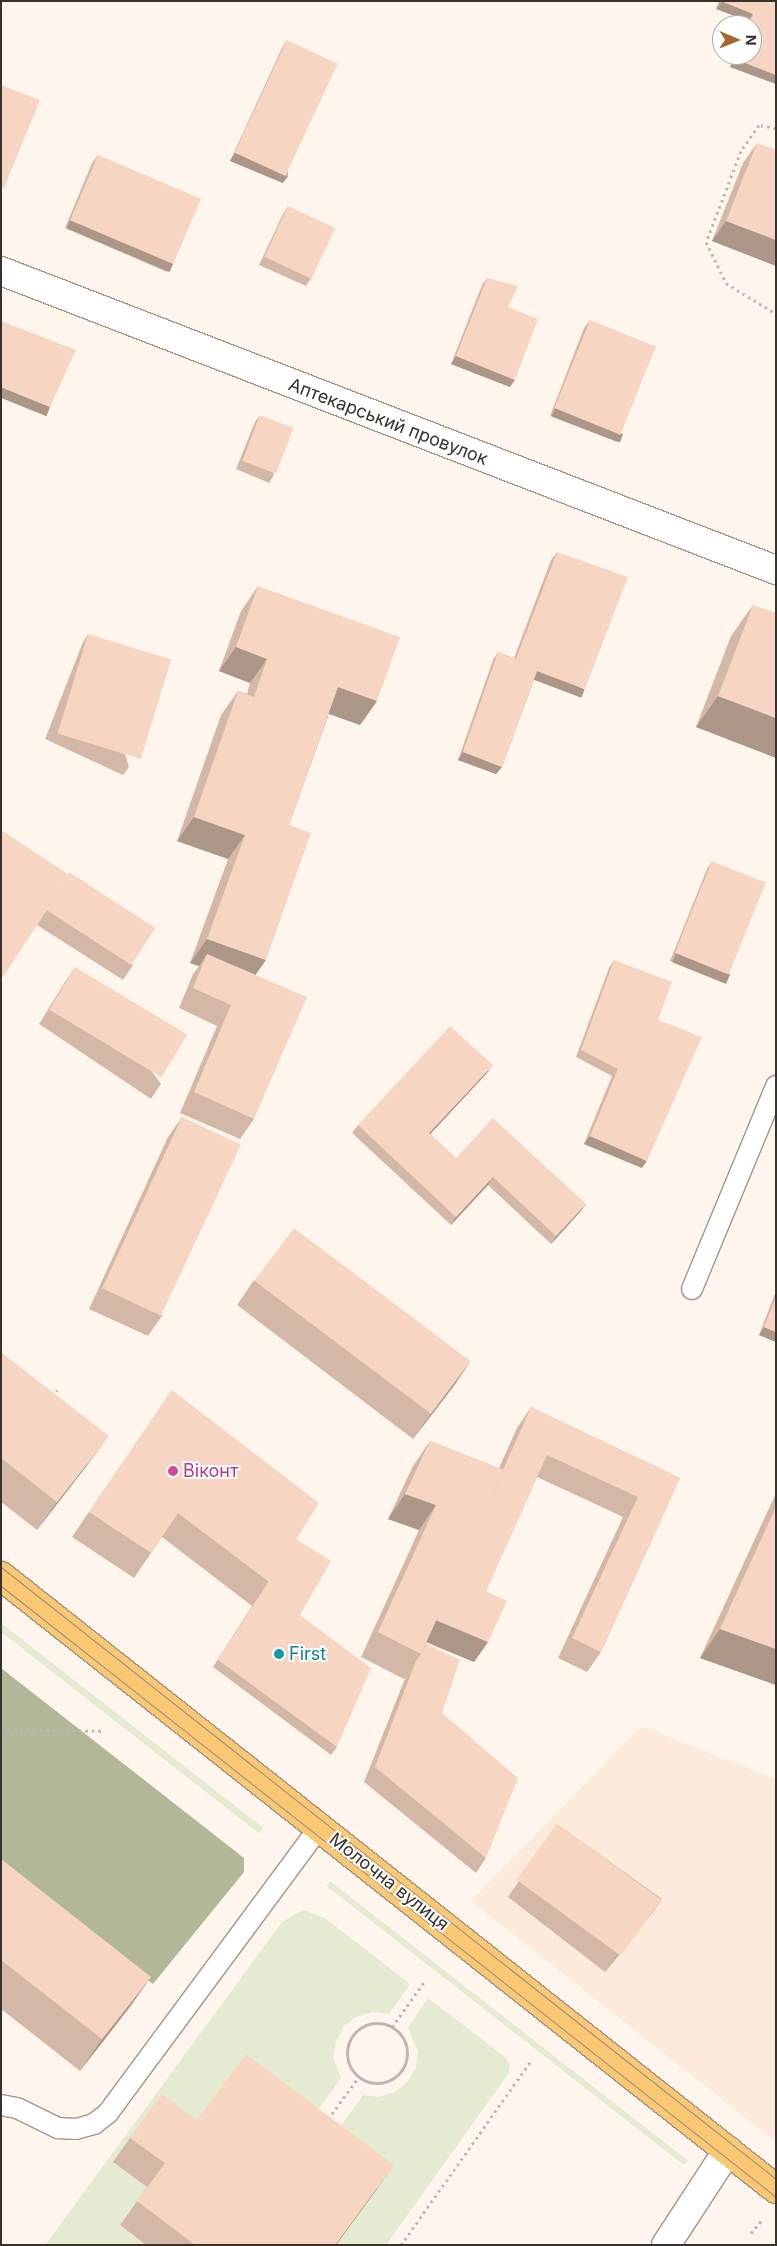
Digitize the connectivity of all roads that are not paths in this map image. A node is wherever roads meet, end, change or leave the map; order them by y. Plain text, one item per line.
1 (1, 271) edge
2 (776, 570) edge
3 (776, 1086) edge
4 (692, 1289) dead end
5 (1, 1576) edge
6 (320, 1827) junction
7 (1, 2105) edge
8 (728, 2150) junction
9 (776, 2189) edge
10 (666, 2245) edge

1 - 2 street, Аптекарський провулок
3 - 4 lane
5 - 6 main road, Молочна вулиця
6 - 7 lane
6 - 8 main road, Молочна вулиця
8 - 9 main road, Молочна вулиця
8 - 10 street

